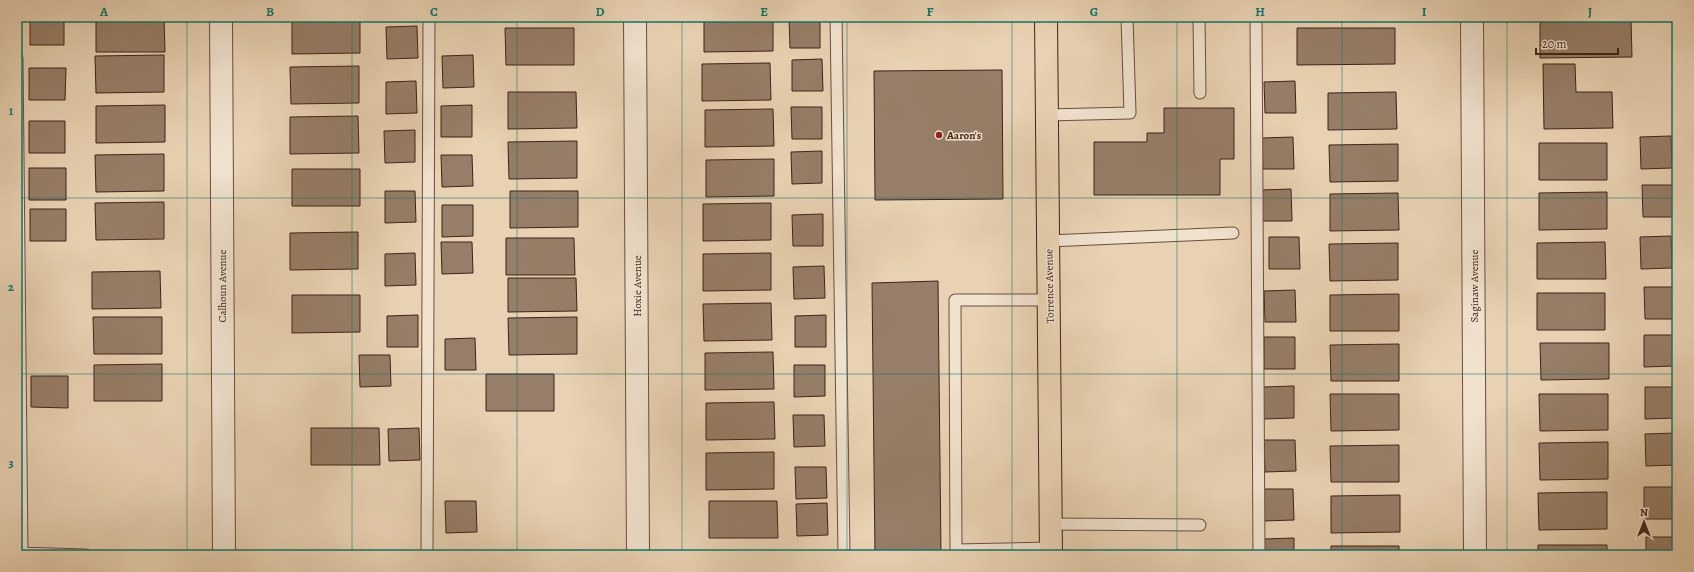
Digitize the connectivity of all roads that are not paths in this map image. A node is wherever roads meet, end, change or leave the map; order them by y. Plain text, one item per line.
1 (221, 17) edge
2 (429, 17) edge
3 (635, 17) edge
4 (836, 17) edge
5 (1046, 17) edge
6 (1127, 17) edge
7 (1199, 17) edge
8 (1256, 17) edge
9 (1472, 17) edge
10 (17, 58) edge
11 (1200, 93) dead end
12 (1047, 115) junction
13 (1233, 233) dead end
14 (1048, 241) junction
15 (1049, 300) junction
16 (1050, 524) junction
17 (1200, 525) dead end
18 (1050, 551) edge
19 (20, 553) edge
20 (956, 553) edge
21 (86, 555) edge
22 (224, 555) edge
23 (427, 555) edge
24 (638, 555) edge
25 (844, 555) edge
26 (1259, 555) edge
27 (1475, 555) edge

1 - 22 street, Calhoun Avenue
2 - 23 lane
3 - 24 street, Hoxie Avenue
4 - 25 lane
5 - 12 main road, Torrence Avenue
6 - 12 lane
7 - 11 lane
8 - 26 lane
9 - 27 street, Saginaw Avenue
10 - 19 lane
12 - 14 main road, Torrence Avenue
13 - 14 lane
14 - 15 main road, Torrence Avenue
15 - 16 main road, Torrence Avenue
15 - 20 lane
16 - 17 lane
16 - 18 main road, Torrence Avenue
18 - 20 lane
19 - 21 lane

